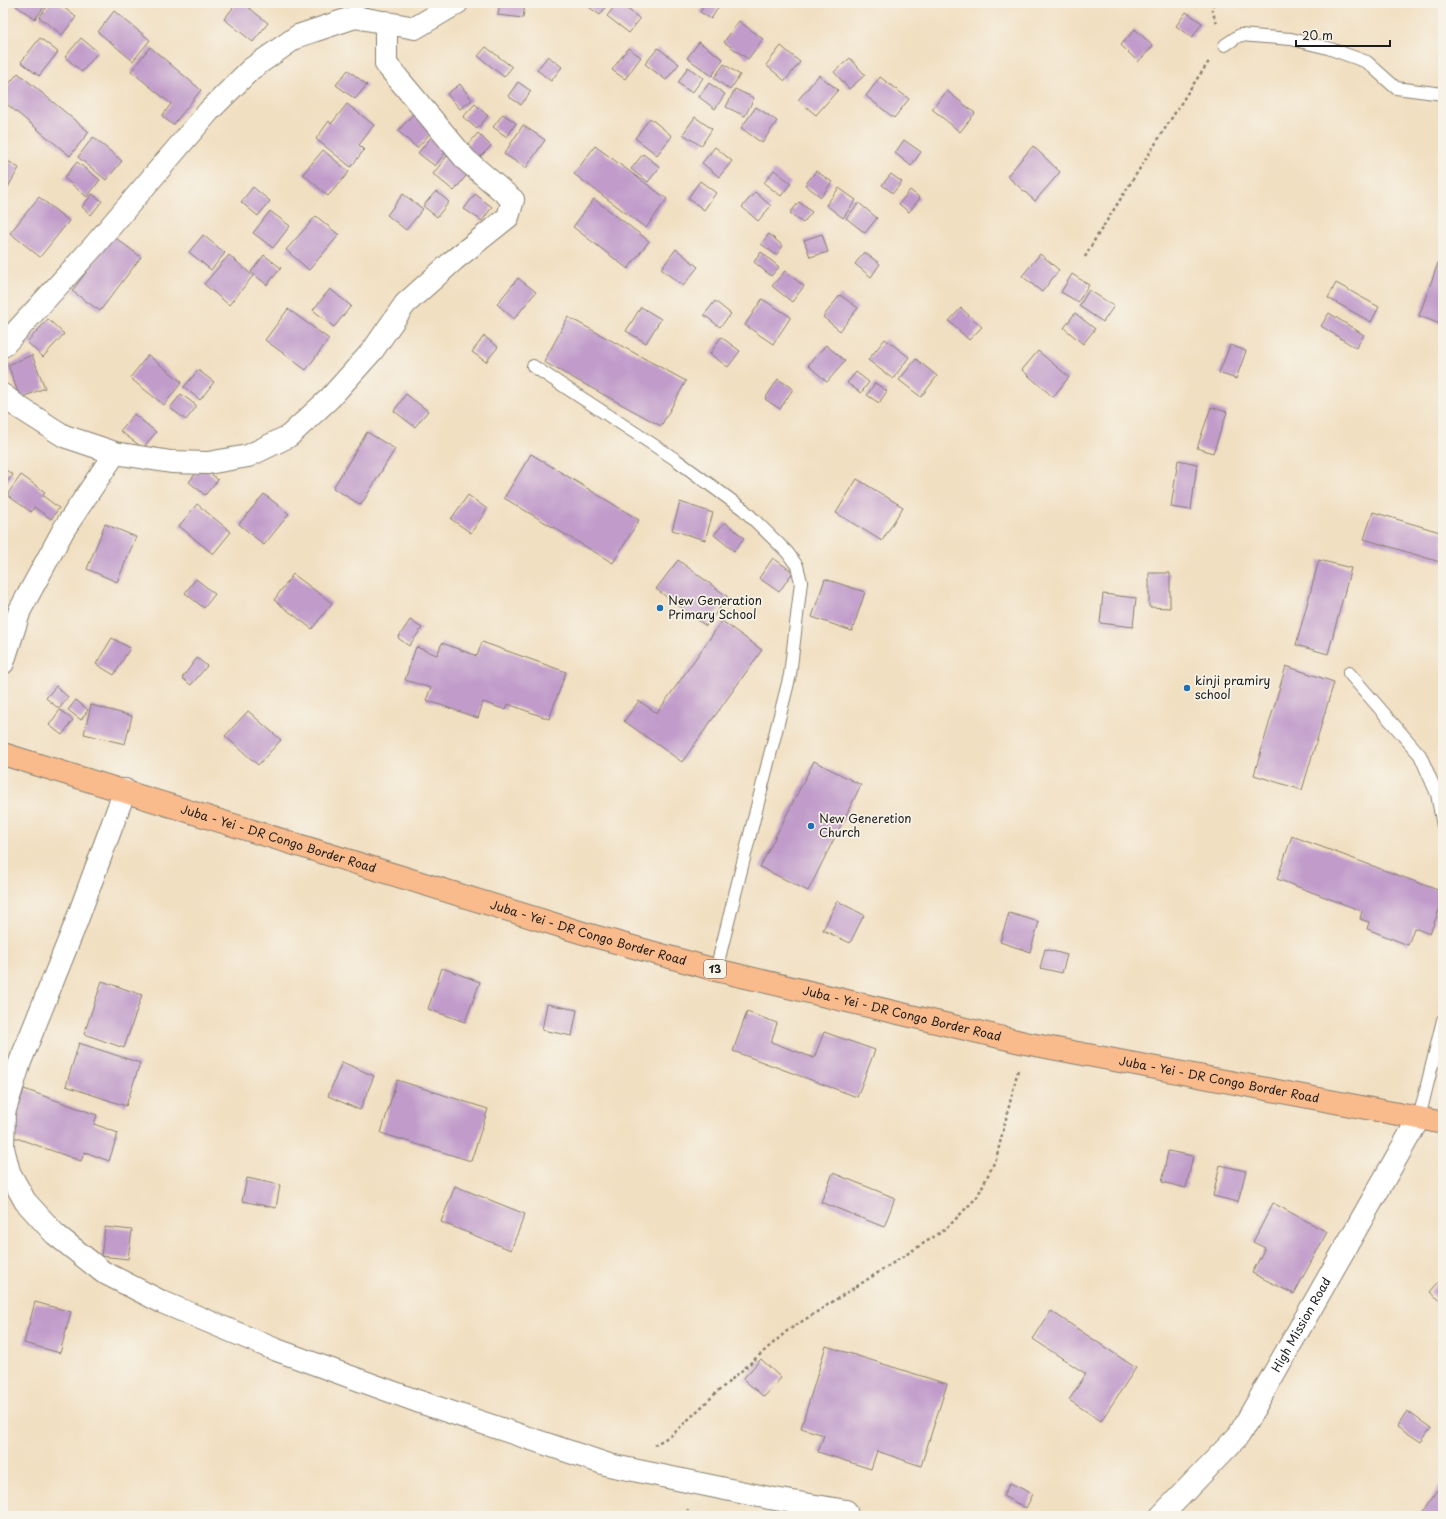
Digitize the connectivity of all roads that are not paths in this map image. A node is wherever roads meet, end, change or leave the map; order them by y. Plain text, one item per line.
1 (457, 3) edge
2 (386, 22) junction
3 (1225, 45) road end
4 (1443, 94) edge
5 (3, 346) edge
6 (533, 366) dead end
7 (3, 395) edge
8 (116, 454) junction
9 (3, 664) edge
10 (1350, 673) dead end
11 (3, 754) edge
12 (125, 790) junction
13 (1443, 826) edge
14 (716, 970) junction
15 (1443, 1020) edge
16 (1419, 1118) junction
17 (1443, 1124) edge
18 (846, 1510) dead end
19 (1162, 1516) edge

1 - 2 street
2 - 5 street
2 - 8 street
3 - 4 lane
6 - 14 lane
7 - 8 street
8 - 9 street
10 - 13 lane
11 - 12 main road, Juba - Yei - DR Congo Border Road / 13
12 - 14 main road, Juba - Yei - DR Congo Border Road / 13
12 - 18 street
14 - 16 main road, Juba - Yei - DR Congo Border Road / 13
15 - 16 lane
16 - 17 main road, Juba - Yei - DR Congo Border Road / 13
16 - 19 street, High Mission Road

